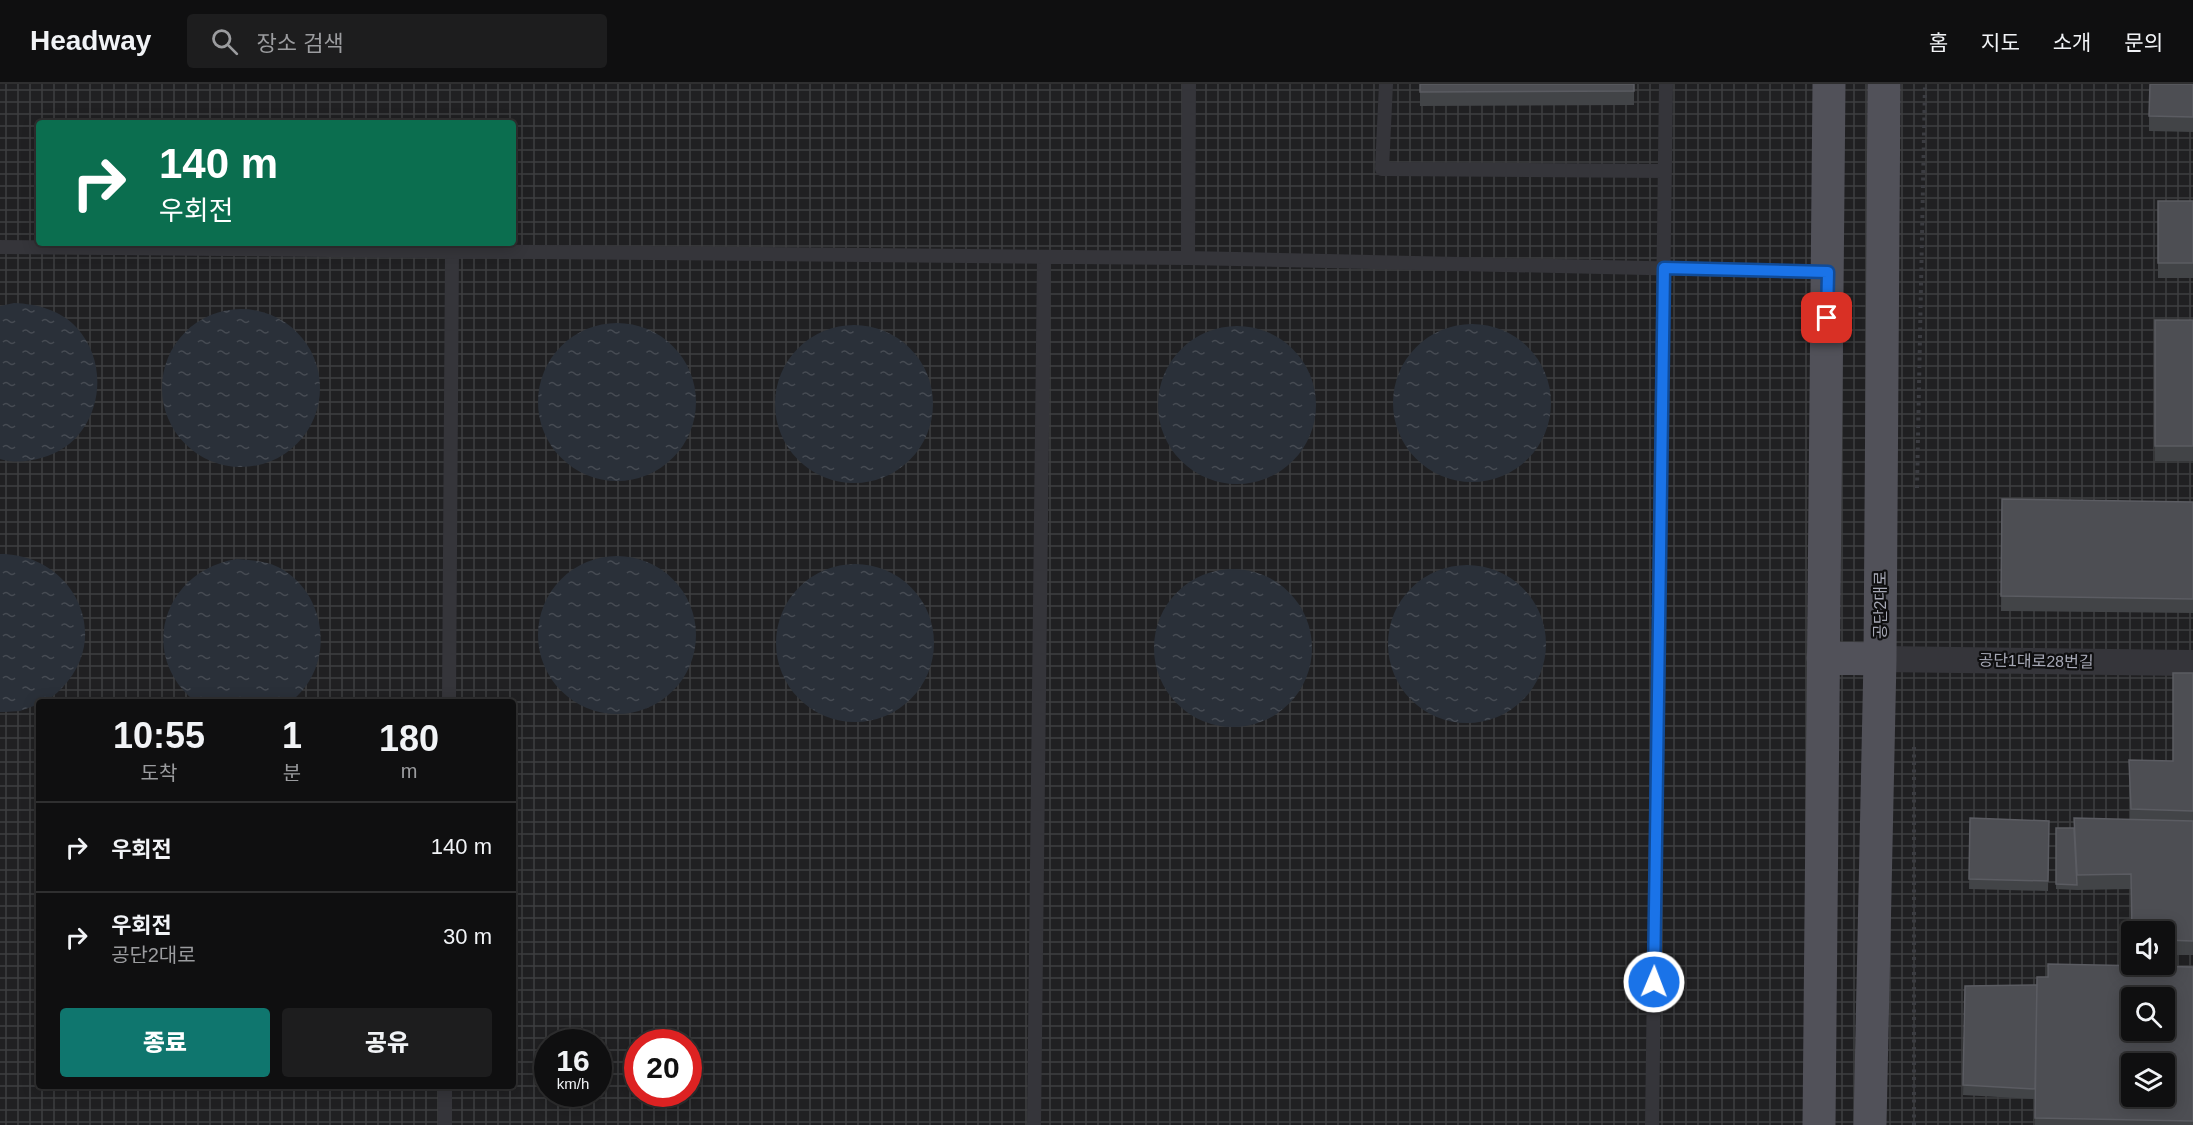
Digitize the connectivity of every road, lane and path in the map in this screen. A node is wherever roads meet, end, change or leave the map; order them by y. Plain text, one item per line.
1 (1189, 84) edge
2 (1386, 84) edge
3 (1666, 84) edge
4 (1829, 84) edge
5 (1884, 84) edge
6 (1924, 84) edge
7 (1665, 171) junction
8 (0, 247) edge
9 (452, 252) junction
10 (1044, 258) junction
11 (1188, 258) junction
12 (1664, 268) junction
13 (1828, 272) junction
14 (1917, 492) dead end
15 (1823, 658) junction
16 (1880, 659) junction
17 (2193, 663) edge
18 (449, 699) edge
19 (1914, 743) dead end
20 (445, 1089) edge
21 (445, 1125) edge
22 (1034, 1125) edge
23 (1652, 1125) edge
24 (1819, 1125) edge
25 (1870, 1125) edge
26 (1914, 1125) edge

1 - 11 lane
2 - 7 lane
3 - 7 lane
4 - 13 main road
5 - 16 main road, 공단2대로
6 - 14 path
7 - 12 lane
8 - 9 lane
9 - 10 lane
9 - 18 lane
10 - 11 lane
10 - 22 lane
11 - 12 lane
12 - 13 lane
12 - 23 lane
13 - 15 main road
15 - 16 main road
15 - 24 main road
16 - 17 street, 공단1대로28번길
16 - 25 main road, 공단2대로
19 - 26 path
20 - 21 lane

